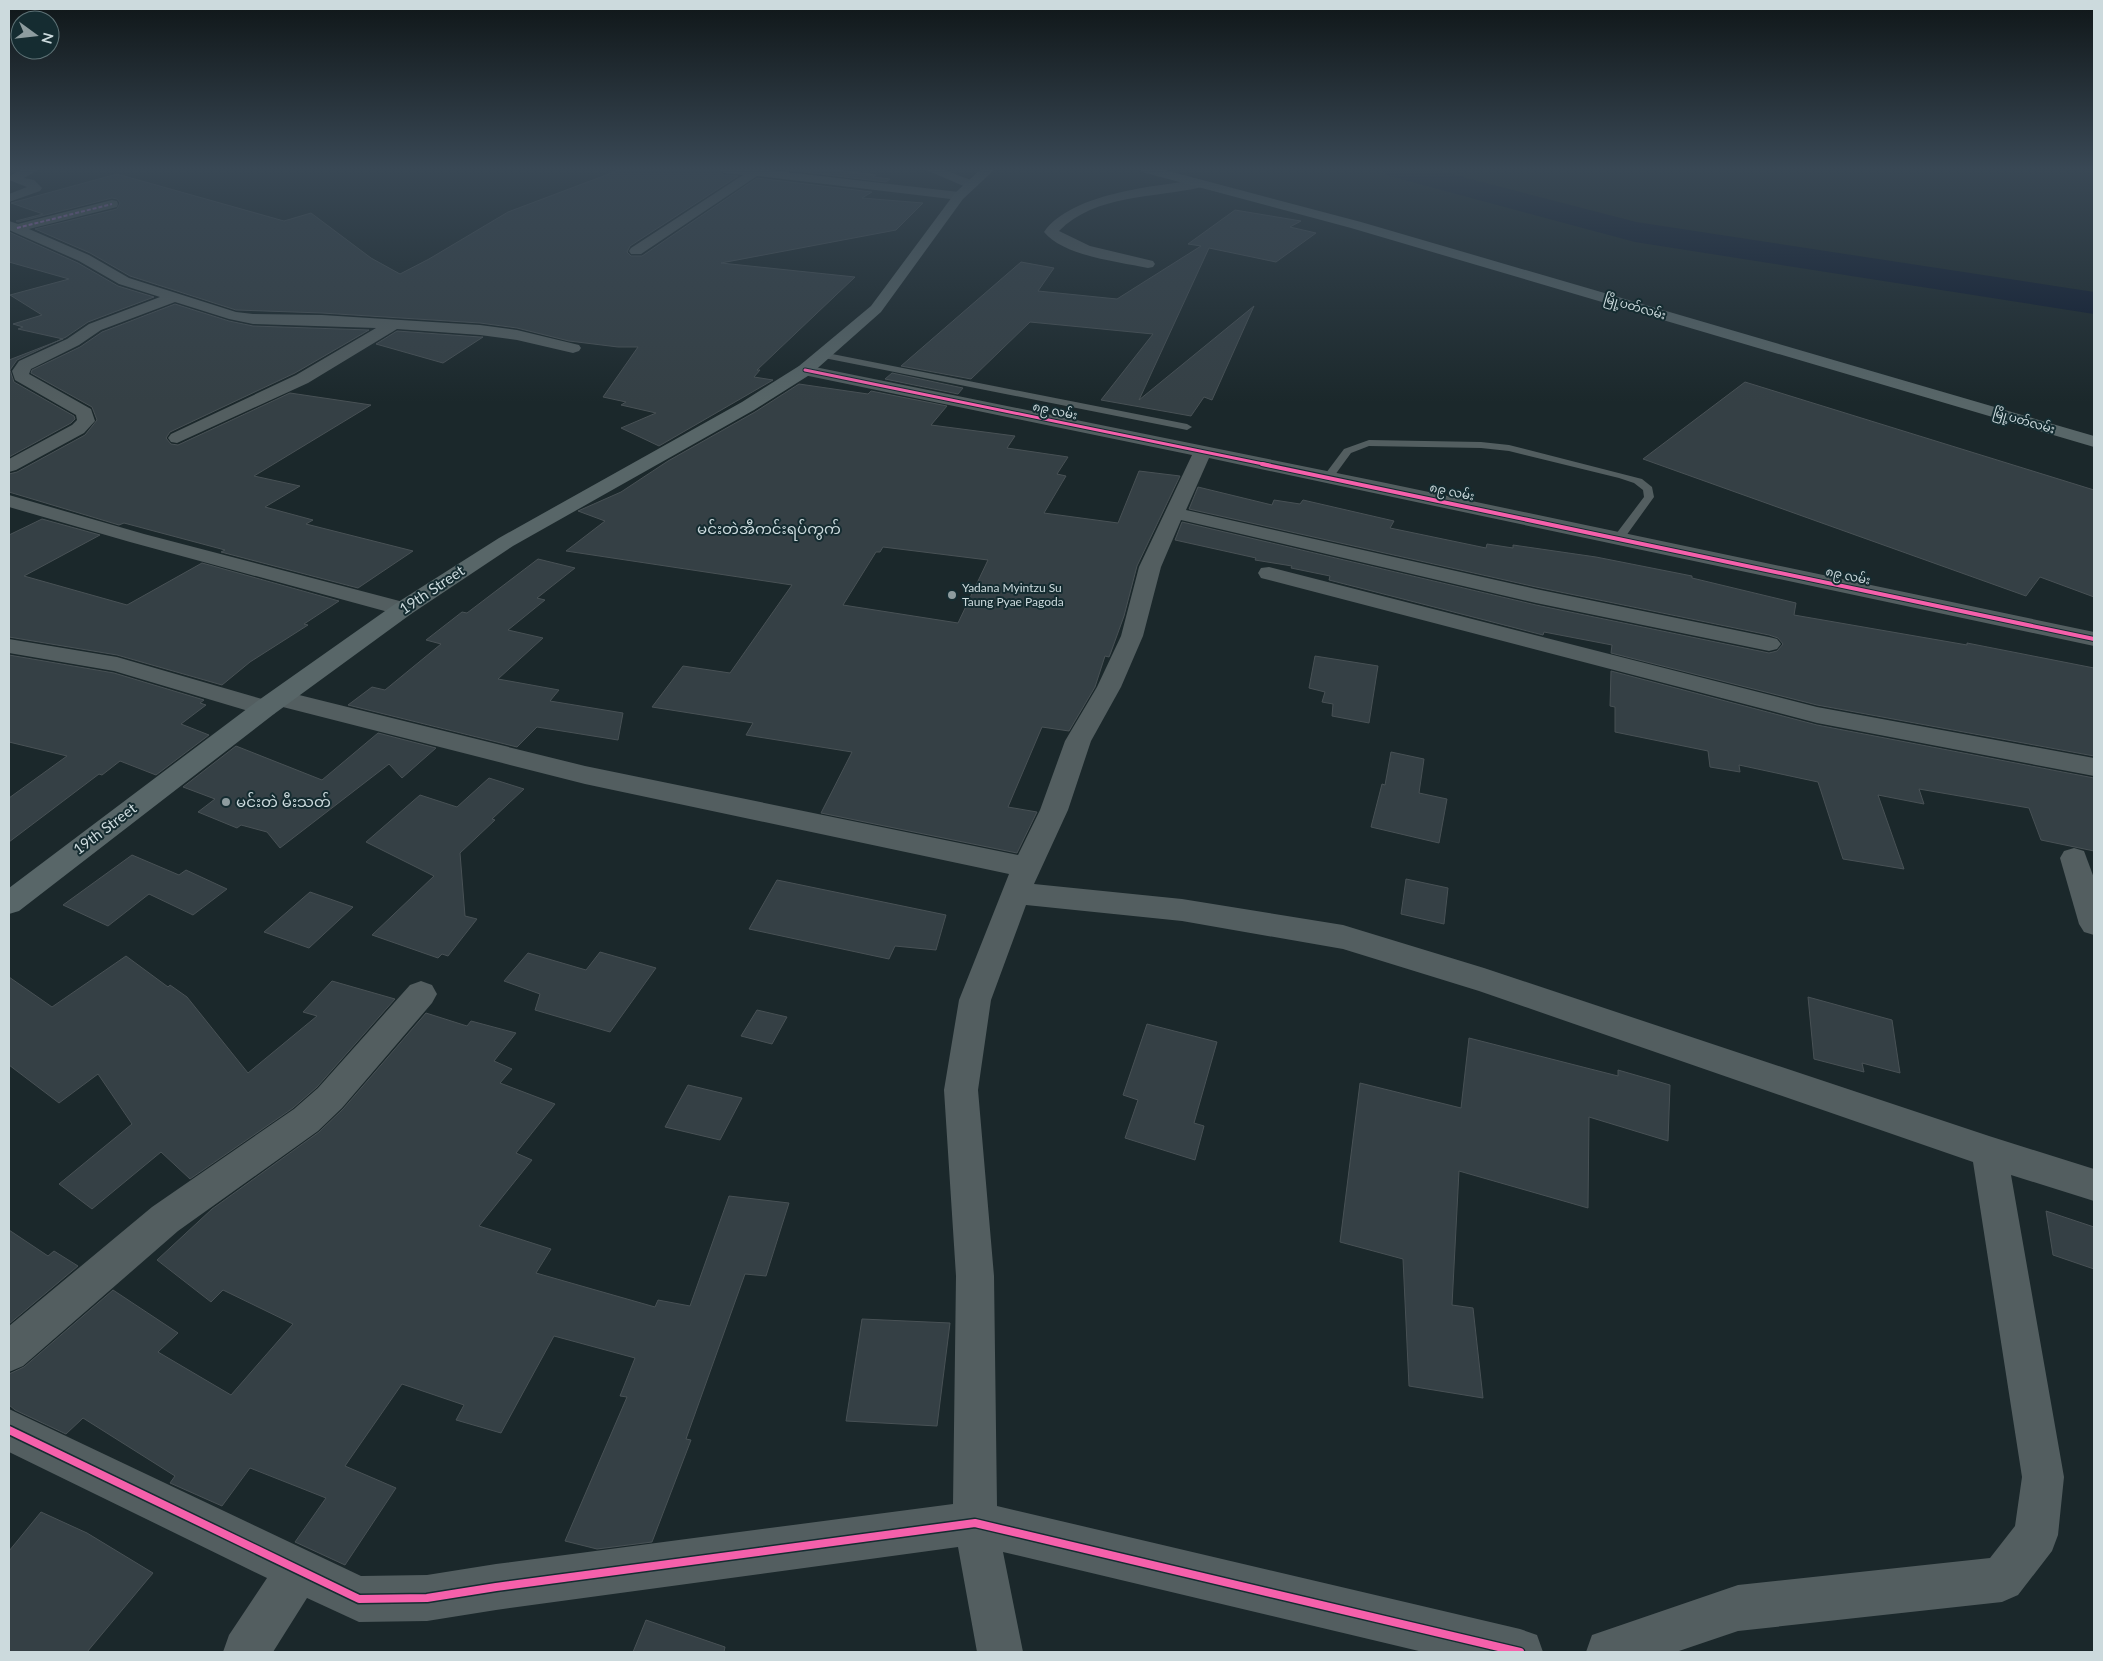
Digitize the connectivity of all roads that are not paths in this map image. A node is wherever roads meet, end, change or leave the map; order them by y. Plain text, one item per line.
1 (58, 247) edge
2 (643, 247) edge
3 (922, 247) edge
4 (1079, 247) edge
5 (1428, 247) edge
6 (636, 251) dead end
7 (1148, 264) dead end
8 (174, 297) junction
9 (393, 325) junction
10 (573, 348) dead end
11 (822, 355) junction
12 (805, 370) junction
13 (177, 438) dead end
14 (1195, 439) junction
15 (2094, 442) edge
16 (9, 466) edge
17 (1328, 477) junction
18 (9, 501) edge
19 (1175, 513) junction
20 (1619, 538) junction
21 (1268, 573) dead end
22 (403, 609) junction
23 (2094, 638) edge
24 (1768, 644) dead end
25 (9, 646) edge
26 (272, 703) junction
27 (2094, 767) edge
28 (2074, 858) dead end
29 (1021, 880) junction
30 (9, 903) edge
31 (2094, 924) edge
32 (421, 994) dead end
33 (1989, 1152) junction
34 (2094, 1185) edge
35 (9, 1352) edge
36 (9, 1430) edge
37 (975, 1524) junction
38 (299, 1570) junction
39 (246, 1652) edge
40 (1000, 1652) edge
41 (1520, 1652) edge
42 (1609, 1652) edge

1 - 8 street
2 - 6 street
3 - 11 street, 19th Street
4 - 7 street
5 - 15 street, မြို့ပတ်လမ်း
8 - 9 street
8 - 16 street
9 - 10 street
9 - 13 street
11 - 12 street, 19th Street
11 - 14 lane
12 - 14 street, ၈၉ လမ်း
12 - 22 street, 19th Street
14 - 17 street, ၈၉ လမ်း
14 - 19 street
17 - 20 street, ၈၉ လမ်း
17 - 20 lane
18 - 22 street
19 - 24 street
19 - 29 street
20 - 23 street, ၈၉ လမ်း
21 - 27 street
22 - 26 street, 19th Street
25 - 26 street
26 - 29 street
26 - 30 street, 19th Street
28 - 31 street
29 - 33 street
29 - 37 street
32 - 35 street
33 - 34 street
33 - 42 street
36 - 38 street
37 - 38 street
37 - 40 street
37 - 41 street
38 - 39 street

